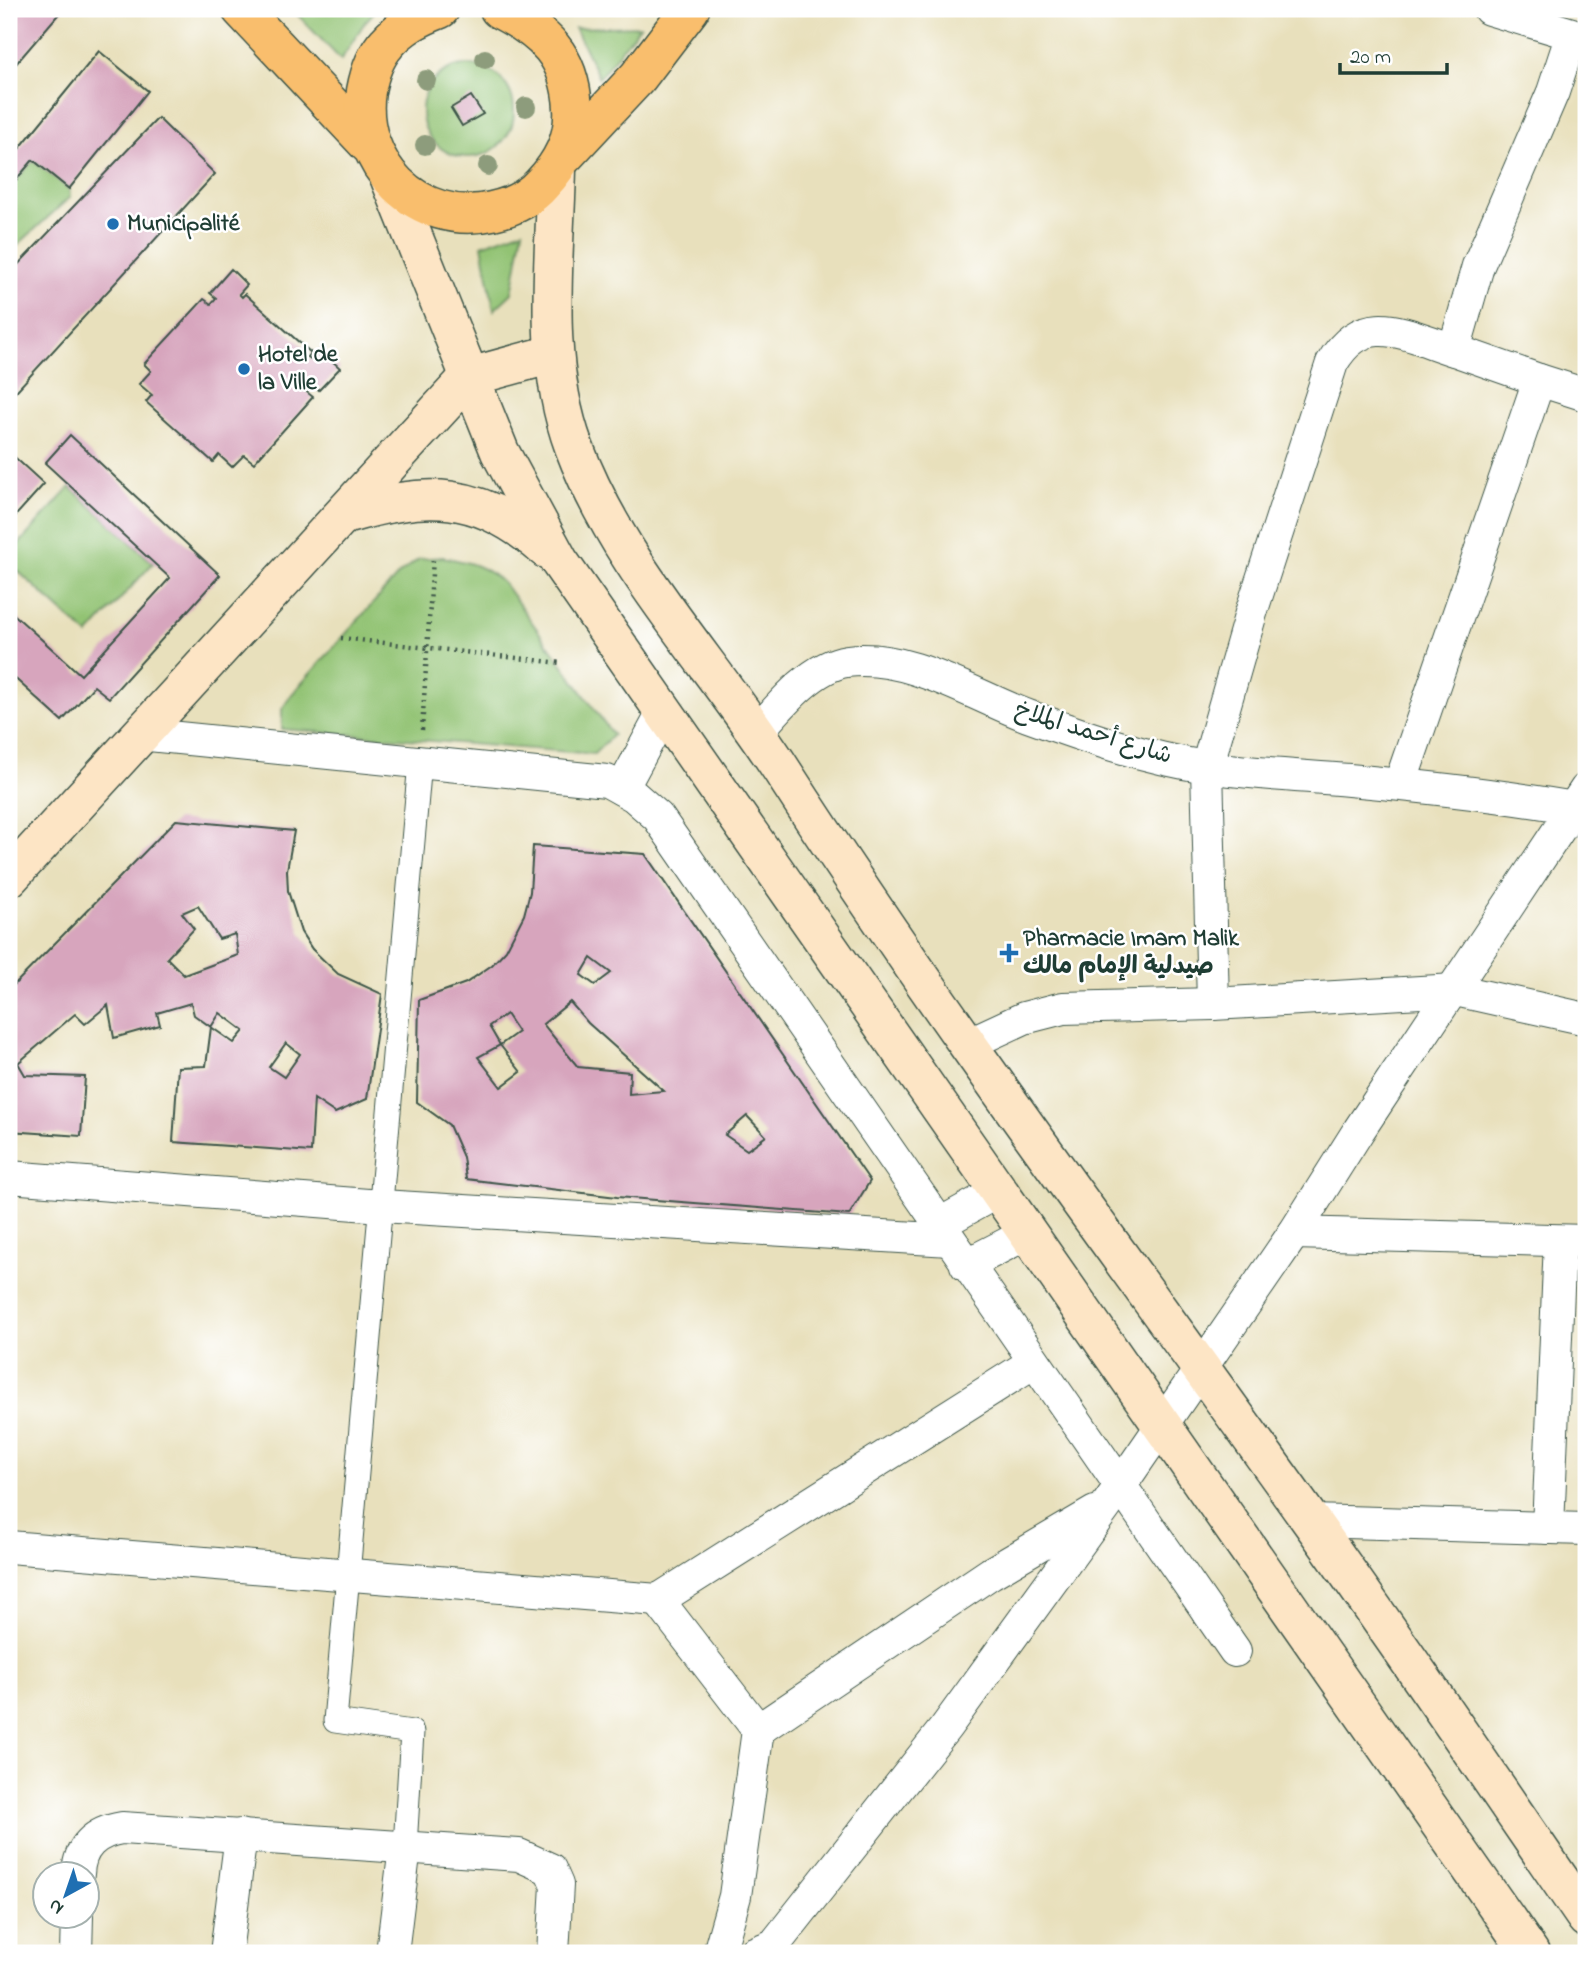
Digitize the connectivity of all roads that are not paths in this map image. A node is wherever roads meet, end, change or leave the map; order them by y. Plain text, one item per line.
1 (241, 9) edge
2 (440, 9) edge
3 (499, 9) edge
4 (690, 9) edge
5 (1489, 9) edge
6 (1579, 23) edge
7 (369, 145) junction
8 (560, 162) junction
9 (390, 179) junction
10 (1454, 350) junction
11 (552, 354) junction
12 (469, 377) junction
13 (1539, 380) junction
14 (1586, 396) edge
15 (344, 515) junction
16 (559, 561) junction
17 (664, 711) junction
18 (757, 732) junction
19 (139, 734) junction
20 (419, 762) junction
21 (1207, 767) junction
22 (1399, 784) junction
23 (622, 789) junction
24 (1582, 802) edge
25 (9, 878) edge
26 (1455, 990) junction
27 (1213, 1004) junction
28 (1586, 1019) edge
29 (970, 1043) junction
30 (9, 1177) edge
31 (996, 1192) junction
32 (380, 1206) junction
33 (1294, 1233) junction
34 (1026, 1234) junction
35 (1573, 1241) edge
36 (951, 1243) junction
37 (1034, 1362) junction
38 (1201, 1368) junction
39 (1162, 1422) junction
40 (1113, 1495) junction
41 (1311, 1521) junction
42 (1548, 1528) junction
43 (1586, 1529) edge
44 (9, 1547) edge
45 (348, 1573) junction
46 (658, 1600) junction
47 (1235, 1651) dead end
48 (758, 1730) junction
49 (242, 1836) junction
50 (405, 1847) junction
51 (81, 1860) edge
52 (1586, 1918) edge
53 (77, 1930) edge
54 (76, 1953) edge
55 (226, 1953) edge
56 (392, 1953) edge
57 (553, 1953) edge
58 (719, 1953) edge
59 (754, 1953) edge
60 (1530, 1953) edge

1 - 7 main road
2 - 7 main road
3 - 8 main road
4 - 8 main road
5 - 6 street
6 - 10 street
7 - 9 main road
8 - 9 main road
8 - 11 main road
9 - 12 main road
10 - 13 street
10 - 21 street
11 - 12 main road
11 - 18 main road
12 - 15 main road
12 - 16 main road
13 - 14 street
13 - 22 street
15 - 16 main road
15 - 19 main road
16 - 17 main road
17 - 23 street
17 - 31 main road
18 - 21 street, شارع أحمد الملاخ
18 - 29 main road
19 - 20 street
19 - 25 main road
20 - 23 street
20 - 32 street
21 - 22 street, شارع أحمد الملاخ
21 - 27 street
22 - 24 street, شارع أحمد الملاخ
23 - 36 street
24 - 26 street
26 - 27 street
26 - 28 street
26 - 33 street
27 - 29 street
29 - 38 main road
30 - 32 street
31 - 34 main road
31 - 36 street
32 - 36 street
32 - 45 street
33 - 35 street
33 - 38 street
34 - 36 street
34 - 39 main road
35 - 42 street
36 - 37 street
37 - 40 street
37 - 46 street
38 - 39 street
38 - 41 main road
39 - 40 street
39 - 60 main road
40 - 47 street
40 - 48 street
40 - 59 street
41 - 42 street
41 - 52 main road
42 - 43 street
44 - 45 street
45 - 46 street
45 - 50 street
46 - 48 street
48 - 58 street
49 - 50 street
49 - 51 street
49 - 55 street
50 - 56 street
50 - 57 street
53 - 54 street

